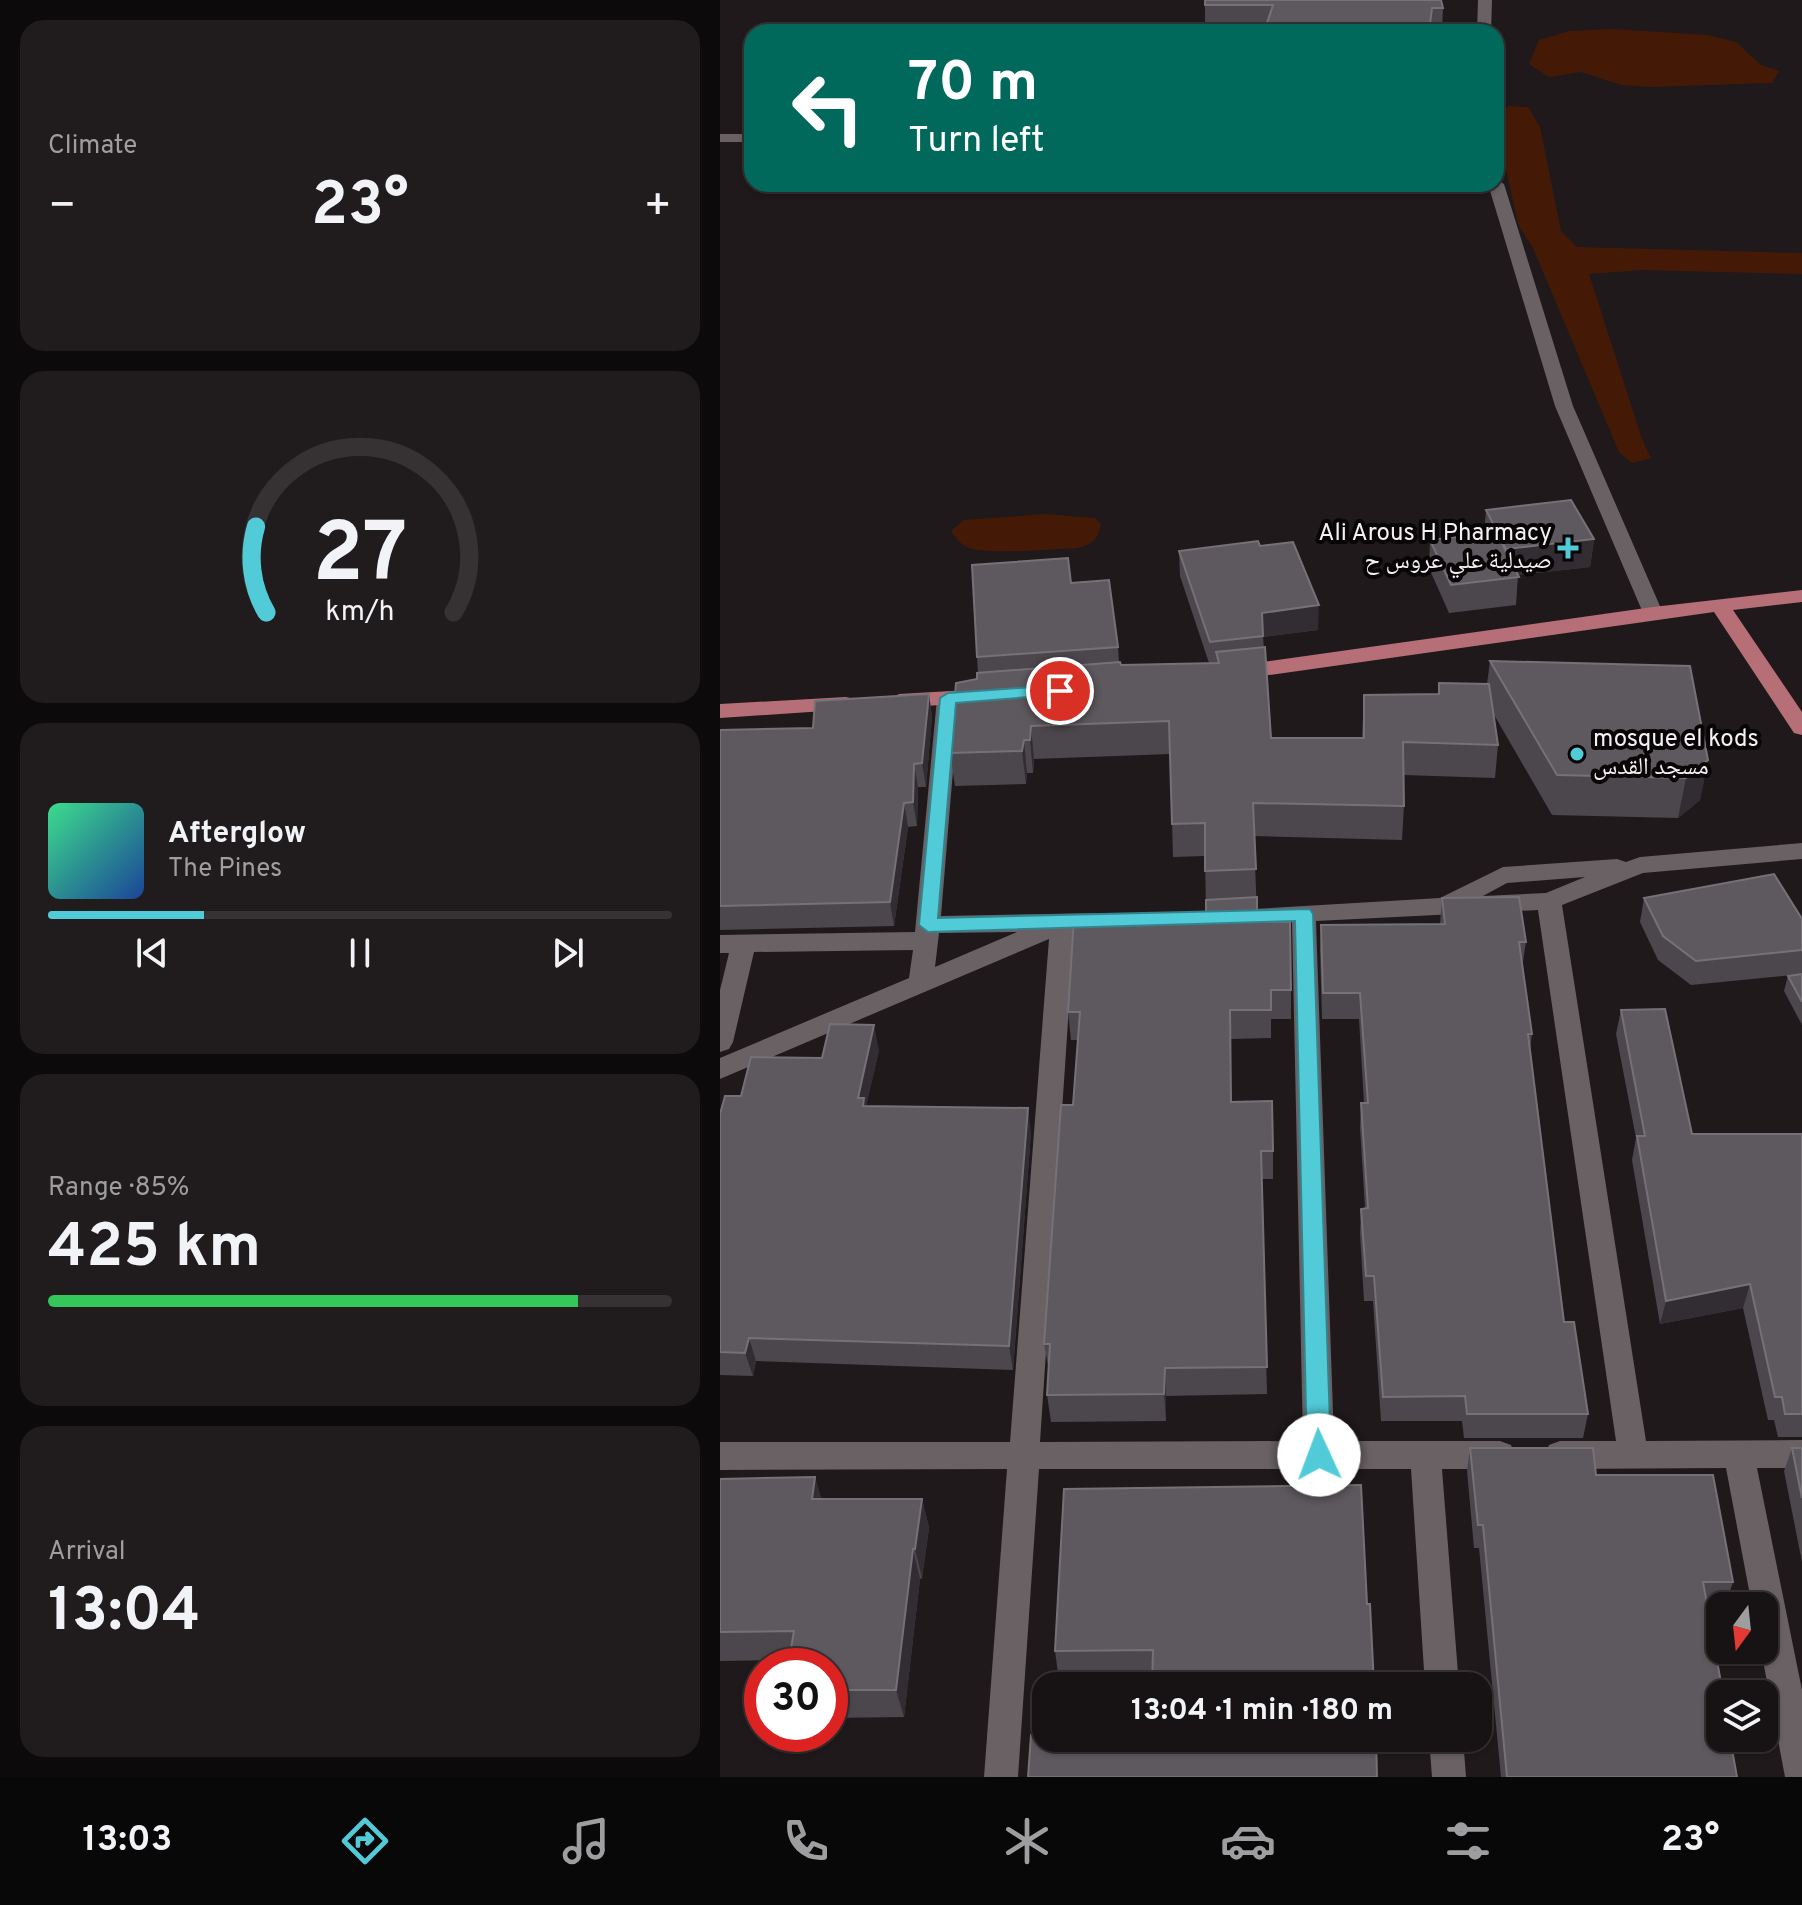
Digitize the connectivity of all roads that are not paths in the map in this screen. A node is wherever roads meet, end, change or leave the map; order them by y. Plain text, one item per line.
1 (1485, 0) edge
2 (1484, 24) edge
3 (720, 138) edge
4 (744, 138) edge
5 (1498, 192) edge
6 (1802, 596) edge
7 (1720, 606) junction
8 (1653, 613) junction
9 (1207, 676) edge
10 (1004, 694) edge
11 (948, 698) junction
12 (720, 711) edge
13 (1802, 728) edge
14 (1802, 851) edge
15 (1640, 865) junction
16 (1549, 901) junction
17 (1442, 907) junction
18 (1304, 914) junction
19 (1198, 918) edge
20 (1122, 921) edge
21 (1062, 923) junction
22 (927, 933) junction
23 (732, 944) edge
24 (921, 982) junction
25 (720, 1042) edge
26 (720, 1069) edge
27 (1739, 1454) junction
28 (1802, 1454) edge
29 (1024, 1455) junction
30 (1319, 1455) junction
31 (1426, 1455) junction
32 (1633, 1455) junction
33 (720, 1456) edge
34 (1441, 1672) edge
35 (1447, 1752) edge
36 (1001, 1777) edge
37 (1449, 1777) edge
38 (1802, 1777) edge

1 - 2 street
3 - 4 street
5 - 8 street
6 - 7 main road
7 - 8 main road
7 - 13 main road
8 - 9 main road
10 - 11 main road
11 - 12 main road
11 - 22 street
14 - 15 street
15 - 16 street
15 - 17 street
16 - 17 street
16 - 32 street
17 - 18 street
18 - 19 street
18 - 30 street
20 - 21 street
21 - 22 street
21 - 24 street
21 - 29 street
22 - 23 street
22 - 24 street
23 - 25 street
24 - 26 street
27 - 28 street
27 - 32 street
27 - 38 street
29 - 30 street
29 - 33 street
29 - 36 street
30 - 31 street
31 - 32 street
31 - 34 street
35 - 37 street

